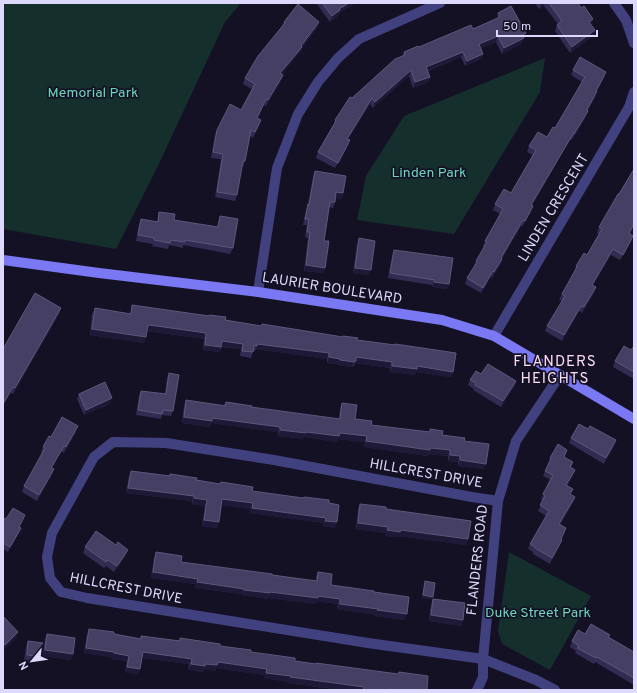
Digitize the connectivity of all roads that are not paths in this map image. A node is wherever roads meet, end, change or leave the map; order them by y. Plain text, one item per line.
1 (440, 3) edge
2 (614, 3) edge
3 (634, 43) edge
4 (634, 92) edge
5 (4, 262) edge
6 (258, 292) junction
7 (494, 336) junction
8 (560, 375) junction
9 (634, 419) edge
10 (498, 501) junction
11 (483, 659) junction
12 (476, 690) edge
13 (555, 690) edge

1 - 6 street
2 - 3 street
4 - 7 street, LINDEN CRESCENT
5 - 6 street, LAURIER BOULEVARD
6 - 7 street, LAURIER BOULEVARD
7 - 8 street, LAURIER BOULEVARD
8 - 9 street, LAURIER BOULEVARD
8 - 10 street, FLANDERS ROAD
10 - 11 street, FLANDERS ROAD
10 - 11 street, HILLCREST DRIVE
11 - 12 street, FLANDERS ROAD
11 - 13 street, HILLCREST DRIVE

